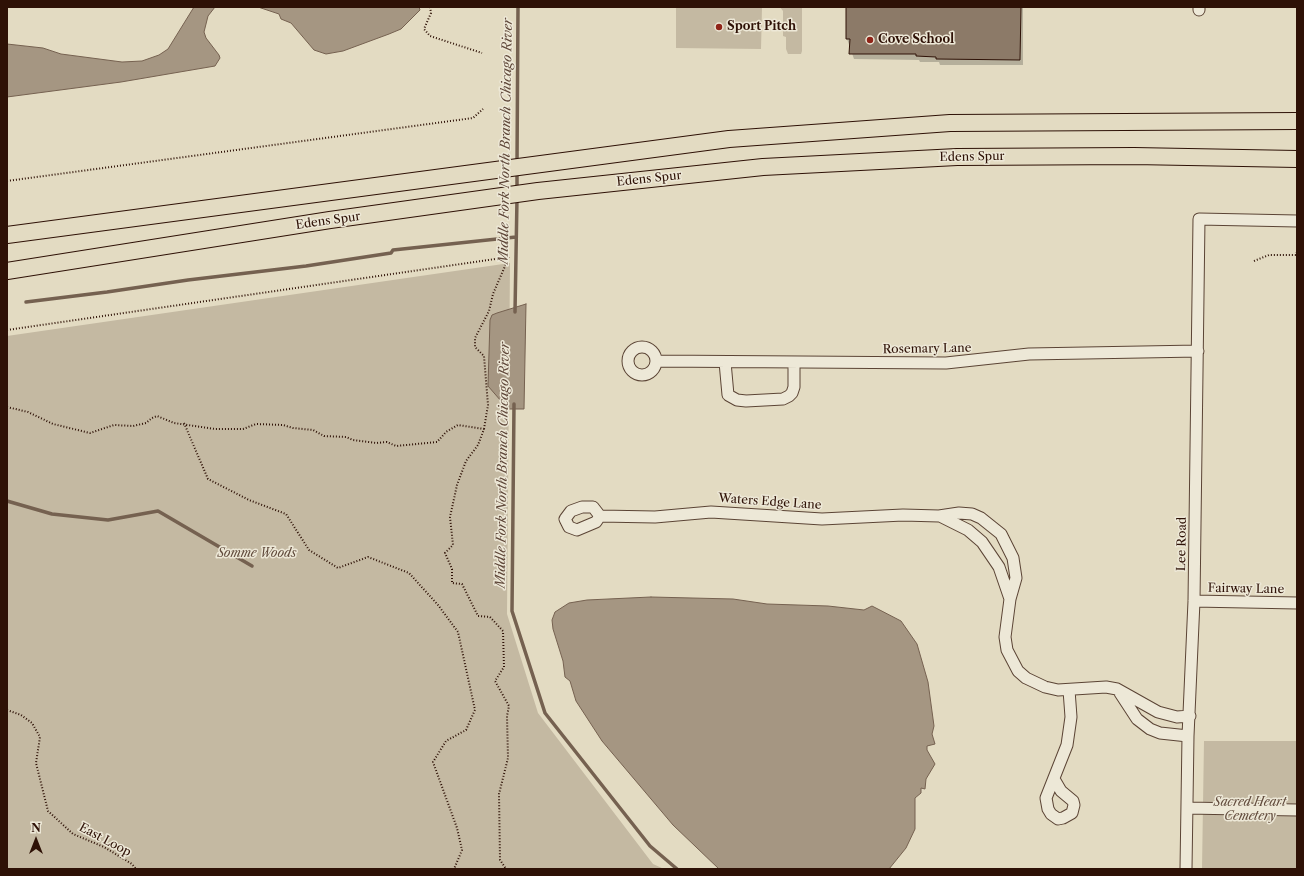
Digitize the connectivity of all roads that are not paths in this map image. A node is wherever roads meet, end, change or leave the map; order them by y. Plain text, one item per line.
1 (1297, 120) edge
2 (1297, 159) edge
3 (1297, 221) edge
4 (7, 235) edge
5 (7, 271) edge
6 (1198, 351) junction
7 (656, 361) dead end
8 (725, 362) junction
9 (794, 362) junction
10 (600, 516) dead end
11 (939, 516) junction
12 (1010, 600) junction
13 (1194, 601) junction
14 (1297, 603) edge
15 (1117, 689) junction
16 (1069, 690) junction
17 (1190, 716) junction
18 (1188, 736) junction
19 (1054, 779) dead end
20 (1187, 808) junction
21 (1297, 810) edge
22 (1186, 869) edge

1 - 4 highway
2 - 5 highway, Edens Spur
3 - 6 street, Lee Road
6 - 9 street, Rosemary Lane
6 - 13 street, Lee Road
7 - 8 street, Rosemary Lane
8 - 9 street, Rosemary Lane
8 - 9 street
10 - 11 street, Waters Edge Lane
11 - 12 street, Waters Edge Lane
11 - 12 street, Waters Edge Lane
12 - 16 street, Waters Edge Lane
13 - 14 street, Fairway Lane
13 - 17 street, Lee Road
15 - 16 street, Waters Edge Lane
15 - 17 street, Waters Edge Lane
15 - 18 street
16 - 19 street
17 - 18 street, Lee Road
18 - 20 street, Lee Road
20 - 21 street
20 - 22 street, Lee Road

